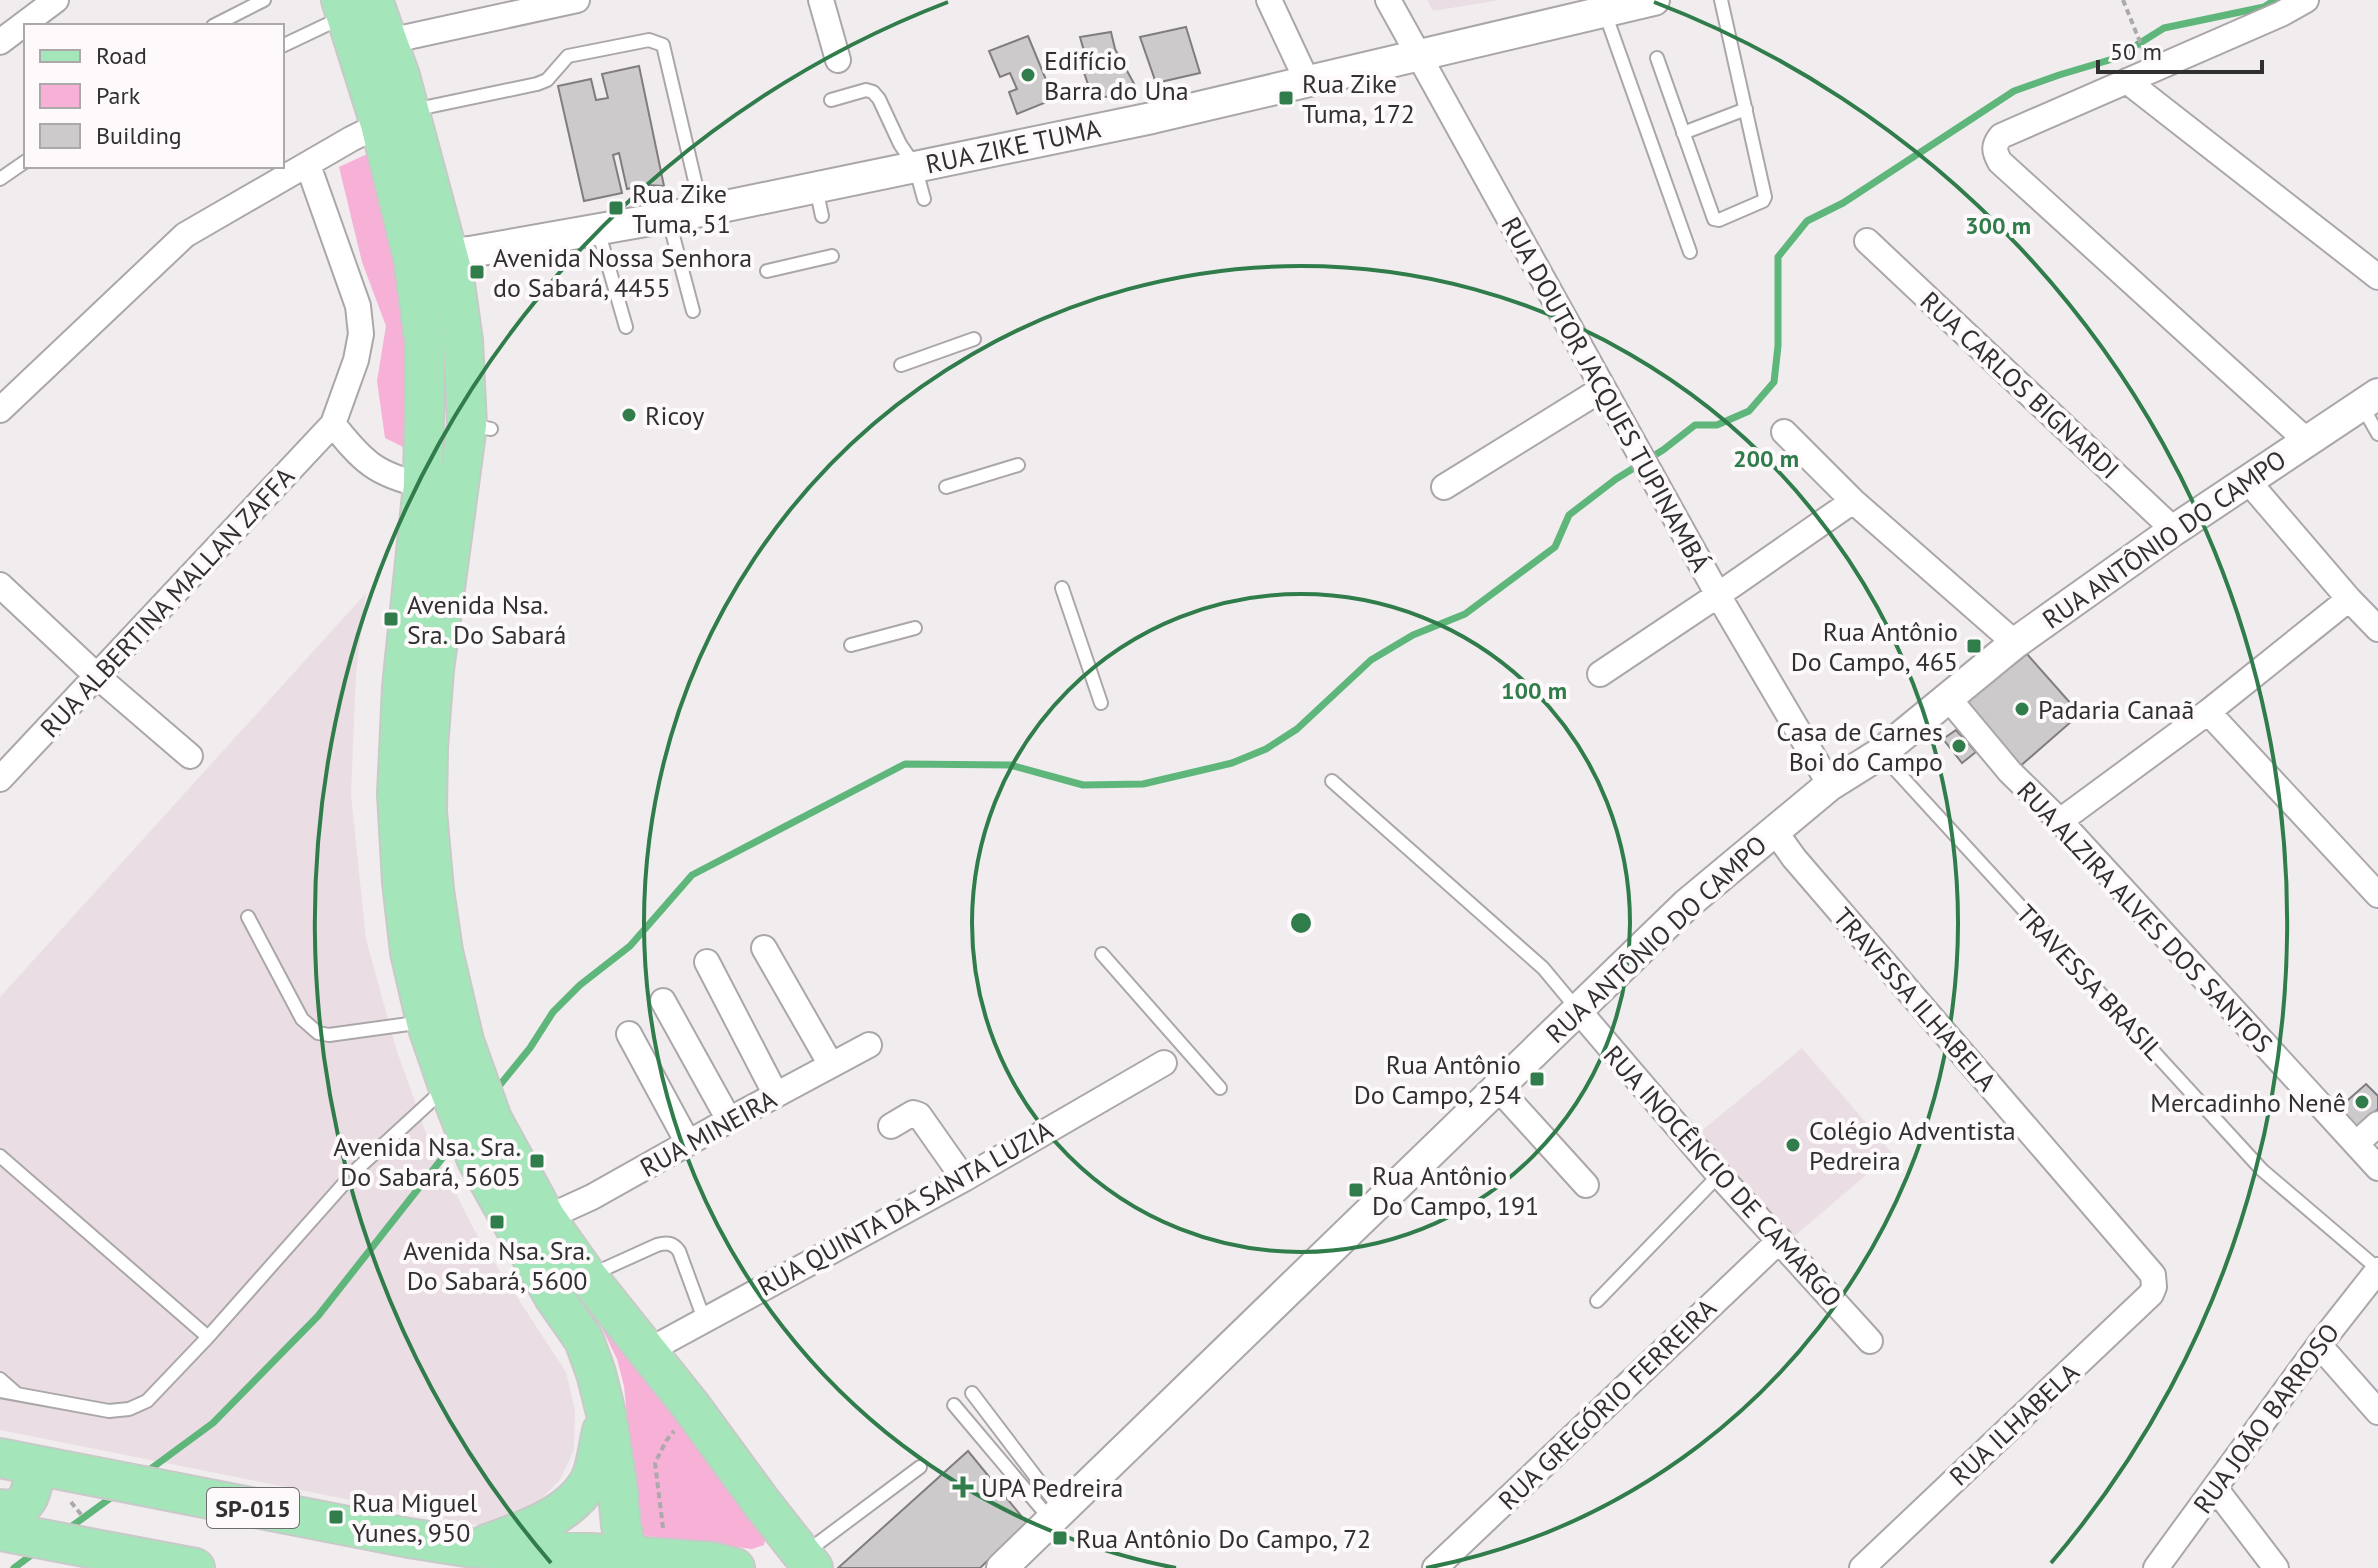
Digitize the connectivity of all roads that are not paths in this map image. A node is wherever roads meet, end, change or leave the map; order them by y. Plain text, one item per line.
1 (56, 0) edge
2 (264, 0) edge
3 (577, 0) edge
4 (821, 0) edge
5 (1269, 0) edge
6 (1388, 0) edge
7 (1654, 0) edge
8 (1721, 0) edge
9 (2306, 0) edge
10 (353, 5) edge
11 (1605, 11) junction
12 (217, 24) edge
13 (389, 41) junction
14 (0, 42) edge
15 (284, 45) edge
16 (1419, 56) junction
17 (1657, 58) dead end
18 (838, 60) dead end
19 (1307, 81) junction
20 (2127, 81) junction
21 (831, 100) dead end
22 (1746, 109) junction
23 (394, 118) junction
24 (1683, 133) junction
25 (24, 162) edge
26 (308, 165) junction
27 (915, 166) junction
28 (0, 179) edge
29 (924, 199) dead end
30 (702, 211) junction
31 (668, 217) junction
32 (598, 230) junction
33 (1867, 241) dead end
34 (1690, 252) dead end
35 (832, 256) dead end
36 (431, 257) junction
37 (767, 271) dead end
38 (2378, 277) edge
39 (693, 311) dead end
40 (626, 327) dead end
41 (974, 339) dead end
42 (901, 365) dead end
43 (1602, 389) junction
44 (2370, 399) edge
45 (0, 410) edge
46 (333, 424) junction
47 (1784, 432) dead end
48 (2378, 434) edge
49 (2307, 441) junction
50 (1018, 465) dead end
51 (2247, 480) junction
52 (423, 485) junction
53 (946, 487) dead end
54 (1444, 487) dead end
55 (1853, 501) junction
56 (2174, 530) junction
57 (0, 585) edge
58 (1062, 588) dead end
59 (1718, 595) junction
60 (2349, 599) junction
61 (915, 628) dead end
62 (2378, 629) edge
63 (2015, 643) junction
64 (851, 645) dead end
65 (1600, 674) dead end
66 (98, 677) junction
67 (1949, 699) junction
68 (1101, 703) dead end
69 (2208, 712) junction
70 (1881, 753) junction
71 (190, 756) dead end
72 (0, 779) edge
73 (1332, 781) dead end
74 (1830, 785) junction
75 (2060, 821) junction
76 (1774, 830) junction
77 (2378, 895) edge
78 (248, 917) dead end
79 (764, 948) dead end
80 (1102, 954) dead end
81 (707, 962) dead end
82 (663, 1001) dead end
83 (1578, 1010) junction
84 (426, 1022) junction
85 (629, 1034) dead end
86 (869, 1045) dead end
87 (1183, 1046) junction
88 (1164, 1063) joint
89 (831, 1065) junction
90 (448, 1086) junction
91 (1220, 1088) dead end
92 (1498, 1088) junction
93 (776, 1095) junction
94 (729, 1120) junction
95 (2378, 1124) edge
96 (891, 1126) dead end
97 (688, 1143) junction
98 (2357, 1143) junction
99 (0, 1156) edge
100 (2378, 1168) edge
101 (1719, 1175) junction
102 (964, 1179) junction
103 (1586, 1185) dead end
104 (546, 1218) junction
105 (1780, 1240) junction
106 (2378, 1270) edge
107 (2153, 1275) joint
108 (587, 1276) junction
109 (1597, 1301) dead end
110 (704, 1319) junction
111 (208, 1337) junction
112 (1870, 1341) dead end
113 (2319, 1345) junction
114 (646, 1352) junction
115 (0, 1379) edge
116 (0, 1391) edge
117 (16, 1393) junction
118 (972, 1393) dead end
119 (954, 1405) dead end
120 (2378, 1412) edge
121 (606, 1413) junction
122 (18, 1462) edge
123 (920, 1467) dead end
124 (2215, 1488) junction
125 (0, 1509) edge
126 (1056, 1515) junction
127 (0, 1531) edge
128 (473, 1548) junction
129 (628, 1562) edge
130 (808, 1562) edge
131 (195, 1568) edge
132 (735, 1568) edge
133 (1002, 1568) edge
134 (1435, 1568) edge
135 (1862, 1568) edge
136 (2156, 1568) edge
137 (2276, 1568) edge

1 - 14 street
2 - 12 lane
3 - 13 street
4 - 18 street
5 - 19 street
6 - 16 street, RUA DOUTOR JACQUES TUPINAMBÁ
7 - 11 street, RUA ZIKE TUMA
8 - 22 lane
9 - 20 street
10 - 13 main road
10 - 15 lane
10 - 23 main road
11 - 16 street, RUA ZIKE TUMA
11 - 34 lane
13 - 23 main road
16 - 19 street, RUA ZIKE TUMA
16 - 43 street, RUA DOUTOR JACQUES TUPINAMBÁ
17 - 24 lane
19 - 27 street, RUA ZIKE TUMA
20 - 38 street
20 - 49 street
21 - 27 lane
22 - 24 lane
22 - 24 lane
23 - 26 street
23 - 30 lane
23 - 36 main road
25 - 28 lane
26 - 45 street
26 - 46 street
27 - 29 lane
27 - 30 street, RUA ZIKE TUMA
30 - 31 street, RUA ZIKE TUMA
31 - 32 street, RUA ZIKE TUMA
31 - 39 lane
32 - 36 street, RUA ZIKE TUMA
32 - 40 lane
33 - 56 street, RUA CARLOS BIGNARDI
35 - 37 lane
36 - 52 main road
36 - 104 main road
41 - 42 lane
43 - 54 street
43 - 59 street, RUA DOUTOR JACQUES TUPINAMBÁ
44 - 48 lane
44 - 49 street, RUA ANTÔNIO DO CAMPO
46 - 52 street
46 - 66 street, RUA ALBERTINA MALLAN ZAFFA
47 - 55 street
49 - 51 street, RUA ANTÔNIO DO CAMPO
50 - 53 lane
51 - 56 street, RUA ANTÔNIO DO CAMPO
51 - 60 street
52 - 84 main road
55 - 59 street
55 - 63 street
56 - 63 street, RUA ANTÔNIO DO CAMPO
57 - 66 street
58 - 68 lane
59 - 65 street
59 - 74 street, RUA DOUTOR JACQUES TUPINAMBÁ
60 - 62 street
60 - 69 street
61 - 64 lane
63 - 67 street, RUA ANTÔNIO DO CAMPO
66 - 71 street
66 - 72 street, RUA ALBERTINA MALLAN ZAFFA
67 - 70 street, RUA ANTÔNIO DO CAMPO
67 - 75 street, RUA ALZIRA ALVES DOS SANTOS
69 - 75 street
69 - 77 street
70 - 74 street, RUA ANTÔNIO DO CAMPO
70 - 106 lane, TRAVESSA BRASIL
73 - 83 lane
74 - 76 street, RUA ANTÔNIO DO CAMPO
75 - 98 street, RUA ALZIRA ALVES DOS SANTOS
76 - 83 street, RUA ANTÔNIO DO CAMPO
76 - 107 street, TRAVESSA ILHABELA
78 - 84 lane
79 - 89 street
80 - 87 lane
81 - 93 street
82 - 94 street
83 - 92 street, RUA ANTÔNIO DO CAMPO
83 - 101 street, RUA INOCÊNCIO DE CAMARGO
84 - 90 main road
85 - 97 street
86 - 89 street, RUA MINEIRA
87 - 88 lane
87 - 91 lane
88 - 102 street, RUA QUINTA DA SANTA LUZIA
89 - 93 street, RUA MINEIRA
90 - 111 lane
90 - 121 main road
92 - 103 street
92 - 126 street, RUA ANTÔNIO DO CAMPO
93 - 94 street, RUA MINEIRA
94 - 97 street, RUA MINEIRA
95 - 98 street
96 - 102 street
97 - 104 street, RUA MINEIRA
98 - 100 street, RUA ALZIRA ALVES DOS SANTOS
99 - 111 lane
101 - 105 street, RUA INOCÊNCIO DE CAMARGO
101 - 109 lane
102 - 110 street, RUA QUINTA DA SANTA LUZIA
104 - 108 main road
105 - 112 street, RUA INOCÊNCIO DE CAMARGO
105 - 134 street, RUA GREGÓRIO FERREIRA
106 - 113 street, RUA JOÃO BARROSO
107 - 135 street, RUA ILHABELA
108 - 110 lane
108 - 114 main road
110 - 114 street, RUA QUINTA DA SANTA LUZIA
111 - 117 lane
113 - 120 street
113 - 124 street, RUA JOÃO BARROSO
114 - 130 main road
115 - 117 lane
116 - 117 lane
118 - 126 lane
119 - 126 lane
121 - 128 main road
121 - 129 main road
122 - 125 main road
122 - 128 main road, SP-015
123 - 130 lane
124 - 136 street, RUA JOÃO BARROSO
124 - 137 street
126 - 133 street, RUA ANTÔNIO DO CAMPO
127 - 131 main road
128 - 129 main road, SP-015
129 - 132 main road, SP-015

